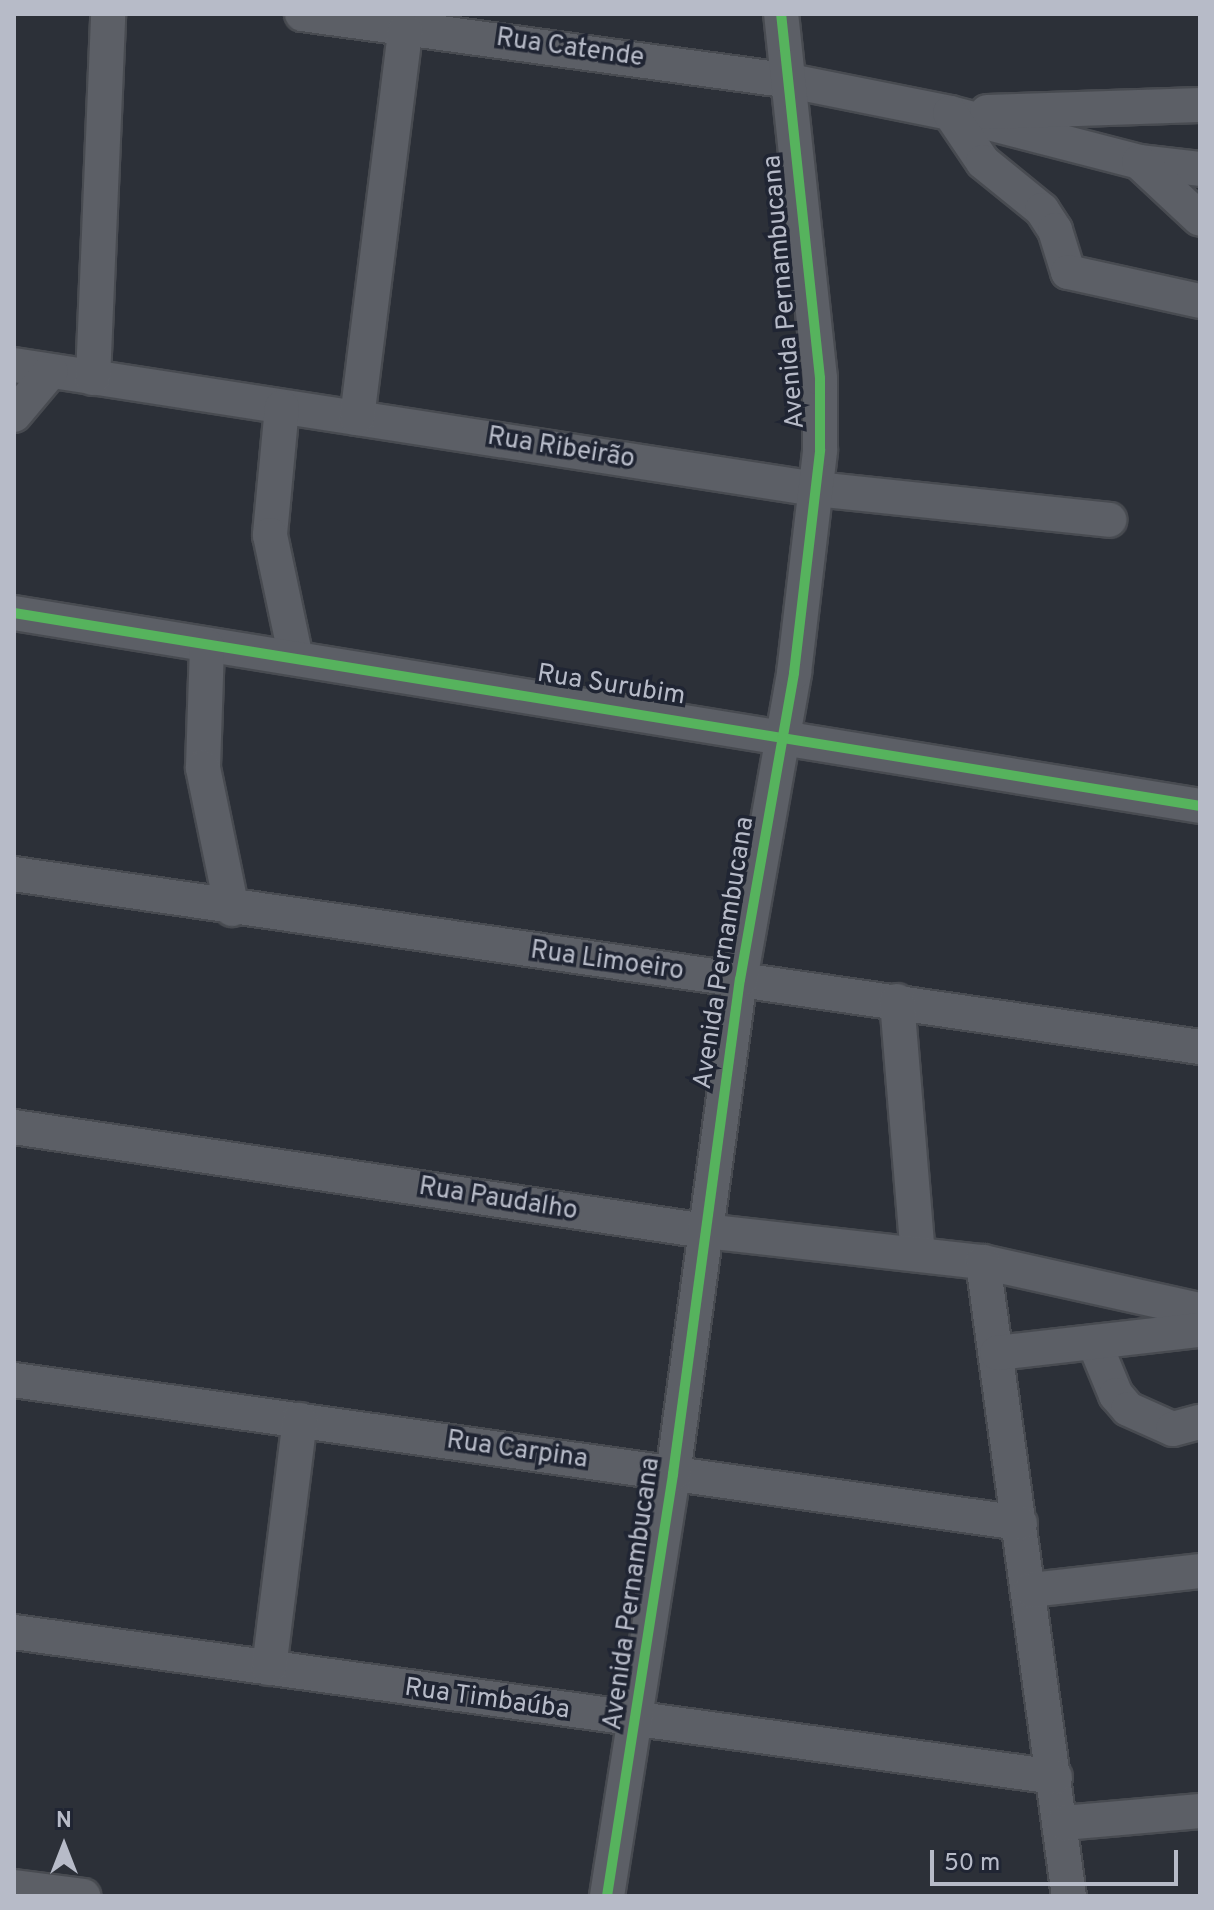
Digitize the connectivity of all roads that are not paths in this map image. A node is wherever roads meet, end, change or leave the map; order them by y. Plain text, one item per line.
1 (108, 14) edge
2 (302, 14) edge
3 (781, 14) edge
4 (542, 29) edge
5 (405, 30) junction
6 (790, 81) junction
7 (1200, 105) edge
8 (950, 113) junction
9 (1139, 162) junction
10 (1200, 169) edge
11 (1200, 219) edge
12 (1200, 301) edge
13 (14, 365) edge
14 (51, 371) junction
15 (93, 378) junction
16 (282, 407) junction
17 (14, 415) edge
18 (357, 418) junction
19 (816, 489) junction
20 (1109, 520) dead end
21 (14, 613) edge
22 (207, 646) junction
23 (296, 658) junction
24 (783, 736) junction
25 (1200, 806) edge
26 (14, 874) edge
27 (232, 909) junction
28 (740, 980) junction
29 (897, 1001) junction
30 (1200, 1047) edge
31 (14, 1127) edge
32 (705, 1231) junction
33 (918, 1254) junction
34 (983, 1262) junction
35 (1200, 1310) edge
36 (1200, 1330) edge
37 (1094, 1342) junction
38 (997, 1353) junction
39 (14, 1380) edge
40 (300, 1420) junction
41 (1200, 1422) edge
42 (673, 1474) junction
43 (1020, 1523) junction
44 (1200, 1571) edge
45 (1031, 1590) junction
46 (14, 1632) edge
47 (269, 1668) junction
48 (636, 1722) junction
49 (1055, 1777) junction
50 (1200, 1811) edge
51 (1063, 1823) junction
52 (33, 1891) edge
53 (83, 1896) edge
54 (607, 1896) edge
55 (1069, 1896) edge

1 - 15 street
2 - 5 street, Rua Catende
3 - 6 street, Avenida Pernambucana
4 - 5 street, Rua Catende
4 - 6 street, Rua Catende
5 - 18 street
6 - 8 street, Rua Catende
6 - 19 street, Avenida Pernambucana
7 - 8 street
8 - 9 street
8 - 12 street
9 - 10 street
9 - 11 street
13 - 14 street, Rua Ribeirão
14 - 15 street, Rua Ribeirão
14 - 17 street
15 - 16 street, Rua Ribeirão
16 - 18 street, Rua Ribeirão
16 - 23 street
18 - 19 street, Rua Ribeirão
19 - 20 street, Rua Ribeirão
19 - 24 street, Avenida Pernambucana
21 - 22 street, Rua Surubim
22 - 23 street, Rua Surubim
22 - 27 street
23 - 24 street, Rua Surubim
24 - 25 street, Rua Surubim
24 - 28 street, Avenida Pernambucana
26 - 27 street, Rua Limoeiro
27 - 28 street, Rua Limoeiro
28 - 29 street, Rua Limoeiro
28 - 32 street, Avenida Pernambucana
29 - 30 street, Rua Limoeiro
29 - 33 street
31 - 32 street, Rua Paudalho
32 - 33 street, Rua Paudalho
32 - 42 street, Avenida Pernambucana
33 - 34 street, Rua Paudalho
34 - 35 street, Rua Paudalho
34 - 38 street
36 - 37 street
37 - 38 street
37 - 41 street
38 - 43 street
39 - 40 street, Rua Carpina
40 - 42 street, Rua Carpina
40 - 47 street
42 - 43 street, Rua Carpina
42 - 48 street, Avenida Pernambucana
43 - 45 street
44 - 45 street
45 - 49 street
46 - 47 street, Rua Timbaúba
47 - 48 street, Rua Timbaúba
48 - 49 street, Rua Timbaúba
48 - 54 street, Avenida Pernambucana
49 - 51 street
50 - 51 street
51 - 55 street
52 - 53 street

